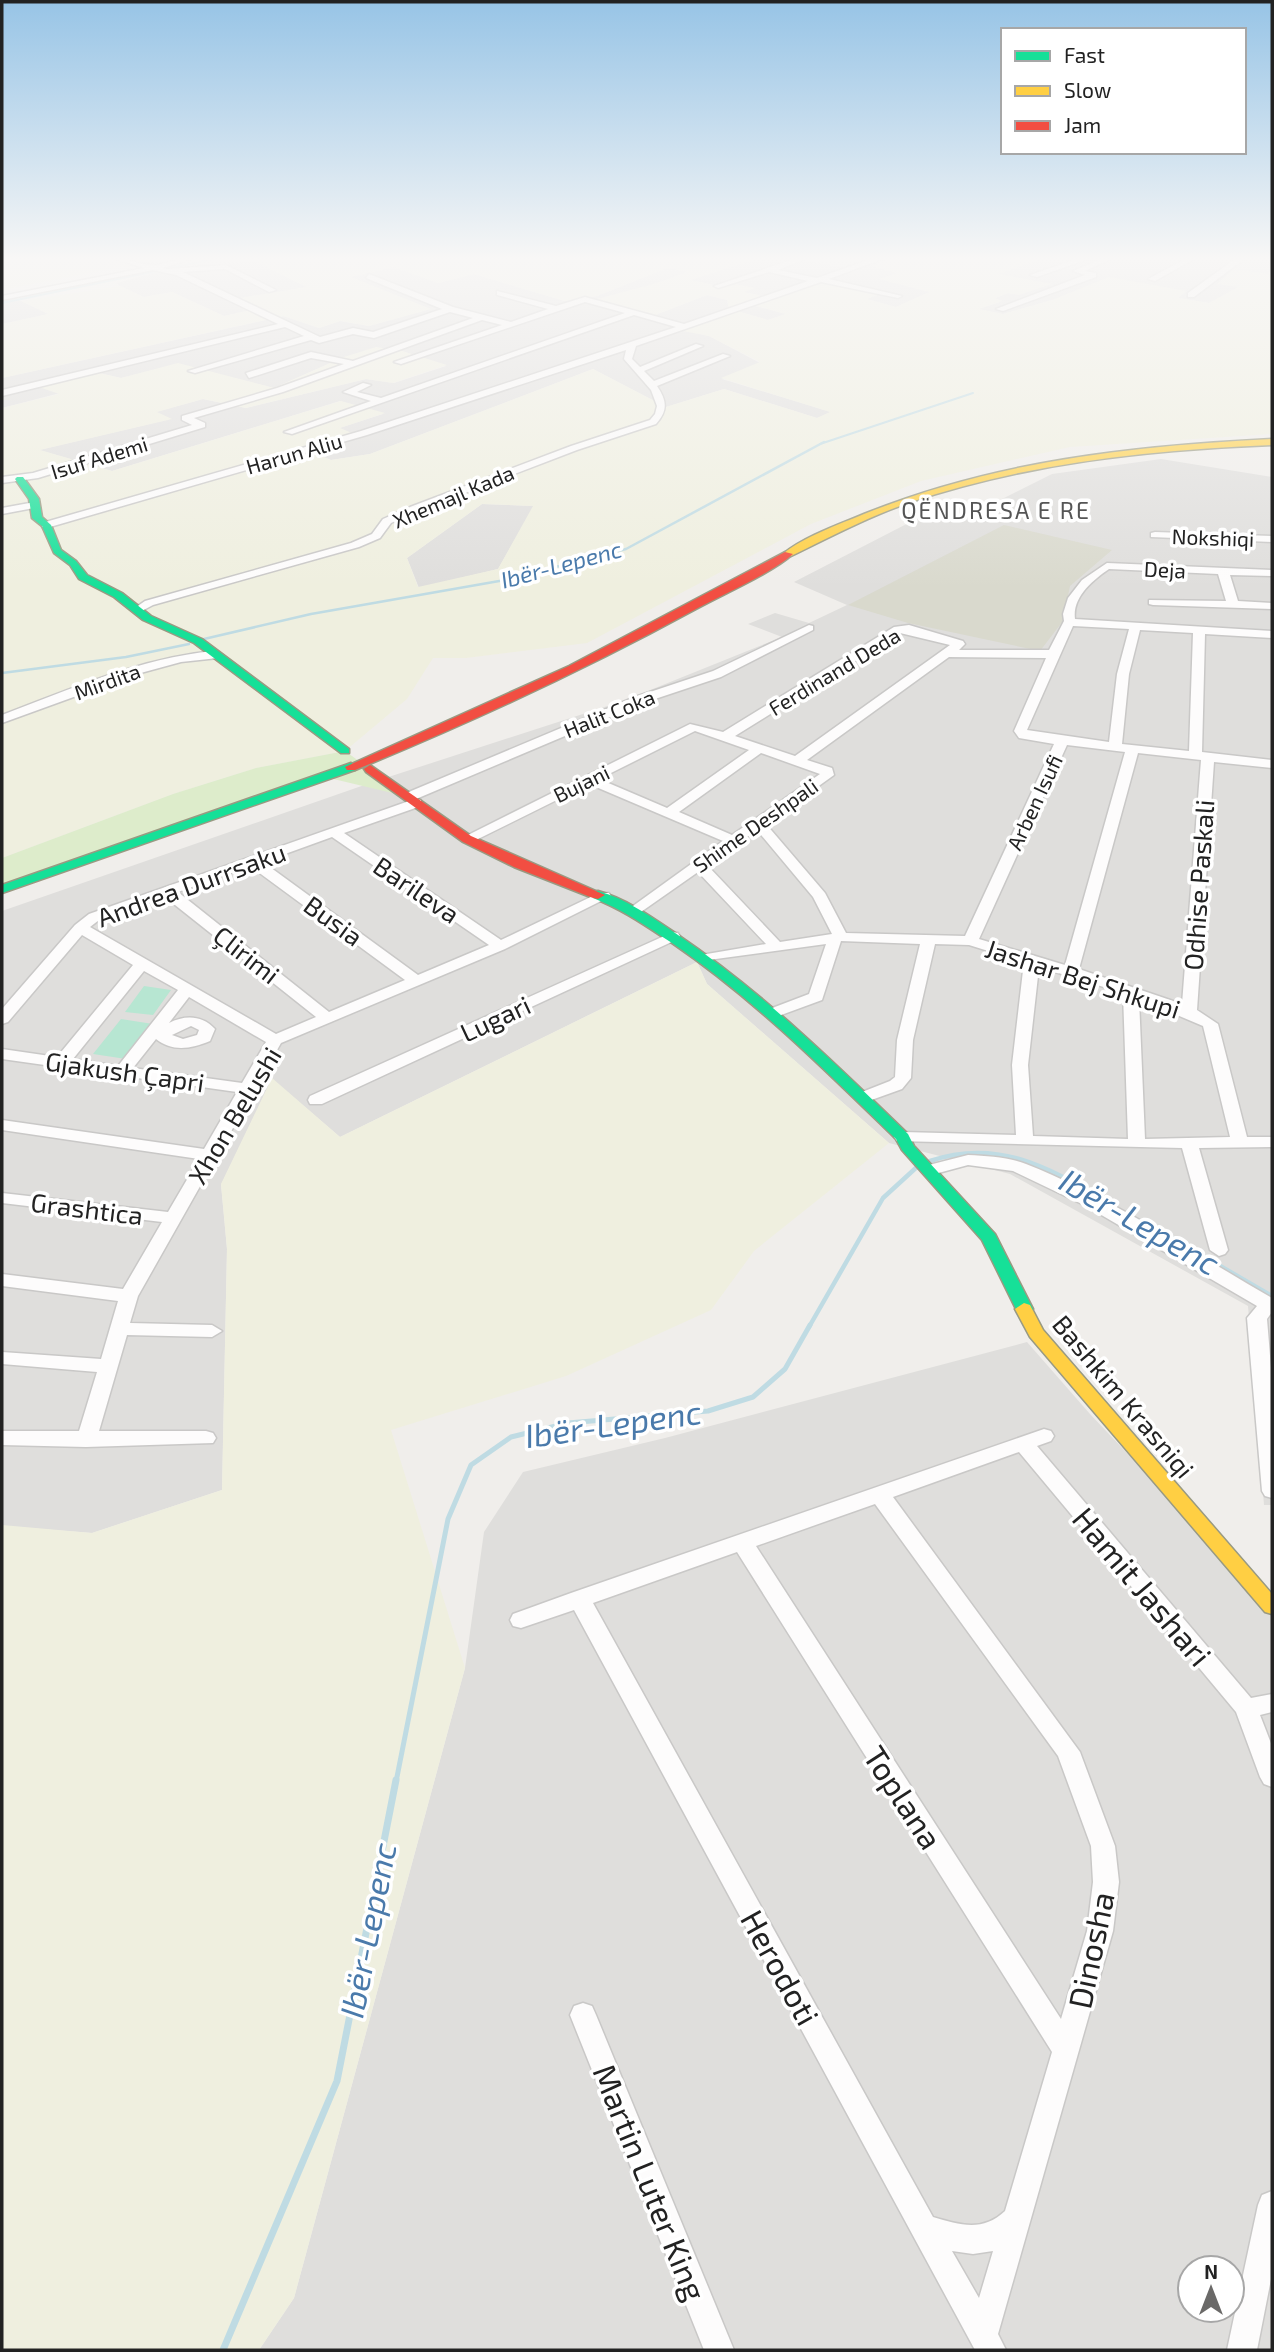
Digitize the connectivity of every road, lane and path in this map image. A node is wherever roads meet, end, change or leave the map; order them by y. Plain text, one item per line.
1 (103, 369) edge
2 (199, 369) edge
3 (268, 369) edge
4 (342, 369) edge
5 (473, 369) edge
6 (559, 369) edge
7 (642, 369) edge
8 (693, 369) edge
9 (639, 370) joint
10 (191, 371) dead end
11 (248, 375) dead end
12 (366, 385) dead end
13 (652, 385) junction
14 (280, 390) junction
15 (2, 393) edge
16 (381, 401) junction
17 (200, 425) junction
18 (289, 432) dead end
19 (1272, 440) edge
20 (20, 479) junction
21 (2, 480) edge
22 (35, 505) junction
23 (2, 511) edge
24 (46, 525) junction
25 (1155, 535) dead end
26 (1272, 539) edge
27 (1223, 571) junction
28 (1272, 573) edge
29 (1153, 602) dead end
30 (1233, 605) junction
31 (1272, 606) edge
32 (138, 610) junction
33 (1070, 622) junction
34 (1135, 627) junction
35 (808, 628) dead end
36 (1199, 631) junction
37 (1272, 634) edge
38 (947, 653) junction
39 (1054, 654) junction
40 (214, 655) junction
41 (2, 719) edge
42 (694, 727) joint
43 (725, 737) junction
44 (1062, 741) junction
45 (760, 748) junction
46 (1115, 748) junction
47 (1132, 750) junction
48 (345, 751) dead end
49 (1202, 757) junction
50 (798, 760) junction
51 (1272, 764) edge
52 (370, 769) dead end
53 (588, 779) junction
54 (413, 800) junction
55 (669, 813) junction
56 (758, 823) junction
57 (334, 832) junction
58 (467, 839) junction
59 (732, 841) junction
60 (253, 861) junction
61 (699, 865) junction
62 (2, 877) edge
63 (2, 889) edge
64 (167, 891) junction
65 (604, 896) junction
66 (634, 911) junction
67 (80, 928) junction
68 (673, 936) junction
69 (838, 938) junction
70 (929, 940) junction
71 (970, 941) junction
72 (500, 946) junction
73 (777, 947) junction
74 (706, 958) junction
75 (1032, 958) junction
76 (141, 964) junction
77 (1071, 971) junction
78 (415, 980) junction
79 (186, 990) junction
80 (1131, 990) junction
81 (773, 1013) junction
82 (1189, 1013) junction
83 (327, 1018) junction
84 (2, 1019) edge
85 (275, 1040) junction
86 (2, 1054) edge
87 (62, 1062) junction
88 (123, 1070) junction
89 (248, 1089) junction
90 (863, 1098) junction
91 (316, 1100) dead end
92 (2, 1125) edge
93 (903, 1137) junction
94 (1025, 1141) junction
95 (1272, 1142) edge
96 (1240, 1143) junction
97 (1137, 1144) junction
98 (1188, 1144) junction
99 (209, 1155) junction
100 (925, 1164) junction
101 (2, 1198) edge
102 (173, 1218) junction
103 (1219, 1250) dead end
104 (2, 1280) edge
105 (129, 1296) junction
106 (1270, 1305) edge
107 (119, 1329) junction
108 (212, 1331) dead end
109 (2, 1358) edge
110 (109, 1366) junction
111 (1044, 1436) dead end
112 (2, 1438) edge
113 (206, 1438) dead end
114 (86, 1440) junction
115 (1023, 1443) junction
116 (1272, 1491) edge
117 (879, 1494) junction
118 (742, 1542) junction
119 (579, 1599) junction
120 (1270, 1602) edge
121 (521, 1620) dead end
122 (1272, 1703) edge
123 (1246, 1707) junction
124 (1272, 1777) edge
125 (583, 2015) dead end
126 (1067, 2052) junction
127 (1272, 2205) edge
128 (1018, 2218) junction
129 (925, 2228) junction
130 (987, 2343) edge
131 (719, 2350) edge
132 (1242, 2350) edge

1 - 15 street
2 - 10 street
3 - 11 street
4 - 14 street
5 - 16 street
6 - 24 street, Harun Aliu
7 - 9 street
8 - 13 street
9 - 13 street
12 - 16 street
13 - 32 street, Xhemajl Kada
14 - 17 street, Isuf Ademi
14 - 17 street
16 - 18 street
17 - 20 street, Isuf Ademi
19 - 62 main road
19 - 63 main road
20 - 21 street, Isuf Ademi
20 - 22 main road
22 - 23 street
22 - 24 main road
24 - 32 main road
25 - 26 street, Nokshiqi
27 - 28 street, Deja
27 - 30 street, Deja
27 - 33 street, Deja
29 - 30 street
30 - 31 street
32 - 40 main road
33 - 34 street
33 - 39 street
34 - 36 street
34 - 46 street
35 - 54 street, Halit Coka
36 - 37 street
36 - 49 street, Odhise Paskali
38 - 39 street
38 - 43 street, Ferdinand Deda
38 - 50 street, Ferdinand Deda
39 - 44 street
40 - 41 street, Mirdita
40 - 48 main road
42 - 43 street, Shime Deshpali
42 - 53 street, Bujani
43 - 45 street, Shime Deshpali
44 - 46 street, Arben Isufi
44 - 71 street, Arben Isufi
45 - 50 street, Shime Deshpali
45 - 55 street
46 - 47 street, Arben Isufi
47 - 49 street, Arben Isufi
47 - 77 street
49 - 51 street, Arben Isufi
49 - 82 street, Odhise Paskali
50 - 56 street, Shime Deshpali
52 - 54 main road, Bashkim Krasniqi
53 - 55 street
53 - 58 street, Bujani
54 - 57 street, Andrea Durrsaku
54 - 58 main road, Bashkim Krasniqi
55 - 59 street
56 - 59 street, Shime Deshpali
56 - 69 street
57 - 60 street, Andrea Durrsaku
57 - 72 street, Barileva
58 - 65 main road, Bashkim Krasniqi
59 - 61 street, Shime Deshpali
60 - 64 street, Andrea Durrsaku
60 - 78 street, Busia
61 - 66 street, Shime Deshpali
61 - 73 street
64 - 67 street, Andrea Durrsaku
64 - 83 street, Çlirimi
65 - 66 main road, Bashkim Krasniqi
65 - 72 street, Xhon Belushi
66 - 68 main road, Bashkim Krasniqi
67 - 76 street
67 - 84 street, Andrea Durrsaku
68 - 74 main road, Bashkim Krasniqi
68 - 91 street, Lugari
69 - 70 street, Jashar Bej Shkupi
69 - 73 street, Jashar Bej Shkupi
69 - 81 street
70 - 71 street, Jashar Bej Shkupi
70 - 90 street
71 - 75 street, Jashar Bej Shkupi
72 - 78 street, Xhon Belushi
73 - 74 street, Jashar Bej Shkupi
74 - 81 main road, Bashkim Krasniqi
75 - 77 street, Jashar Bej Shkupi
75 - 94 street
76 - 79 street
76 - 87 street
77 - 80 street, Jashar Bej Shkupi
78 - 83 street, Xhon Belushi
79 - 85 street
79 - 88 street
80 - 82 street, Jashar Bej Shkupi
80 - 97 street
81 - 90 main road, Bashkim Krasniqi
82 - 96 street, Jashar Bej Shkupi
83 - 85 street, Xhon Belushi
85 - 89 street, Xhon Belushi
86 - 87 street, Gjakush Çapri
87 - 88 street, Gjakush Çapri
88 - 89 street, Gjakush Çapri
89 - 99 street, Xhon Belushi
90 - 93 main road, Bashkim Krasniqi
92 - 99 street
93 - 94 street
93 - 100 main road, Bashkim Krasniqi
94 - 97 street
95 - 96 street
96 - 98 street
97 - 98 street
98 - 103 street
99 - 102 street, Xhon Belushi
100 - 106 street
100 - 120 main road, Bashkim Krasniqi
101 - 102 street, Grashtica
102 - 105 street, Xhon Belushi
104 - 105 street
105 - 107 street, Xhon Belushi
106 - 116 street
107 - 108 street
107 - 110 street, Xhon Belushi
109 - 110 street
110 - 114 street, Xhon Belushi
111 - 115 street
112 - 114 street
113 - 114 street
115 - 117 street
115 - 123 street, Hamit Jashari
117 - 118 street
117 - 126 street, Dinosha
118 - 119 street
118 - 126 street, Toplana
119 - 121 street
119 - 129 street, Herodoti
122 - 123 street
123 - 124 street, Hamit Jashari
125 - 131 street, Martin Luter King
126 - 128 street, Dinosha
127 - 132 street
128 - 129 street
128 - 130 street, Dinosha
129 - 130 street, Herodoti

